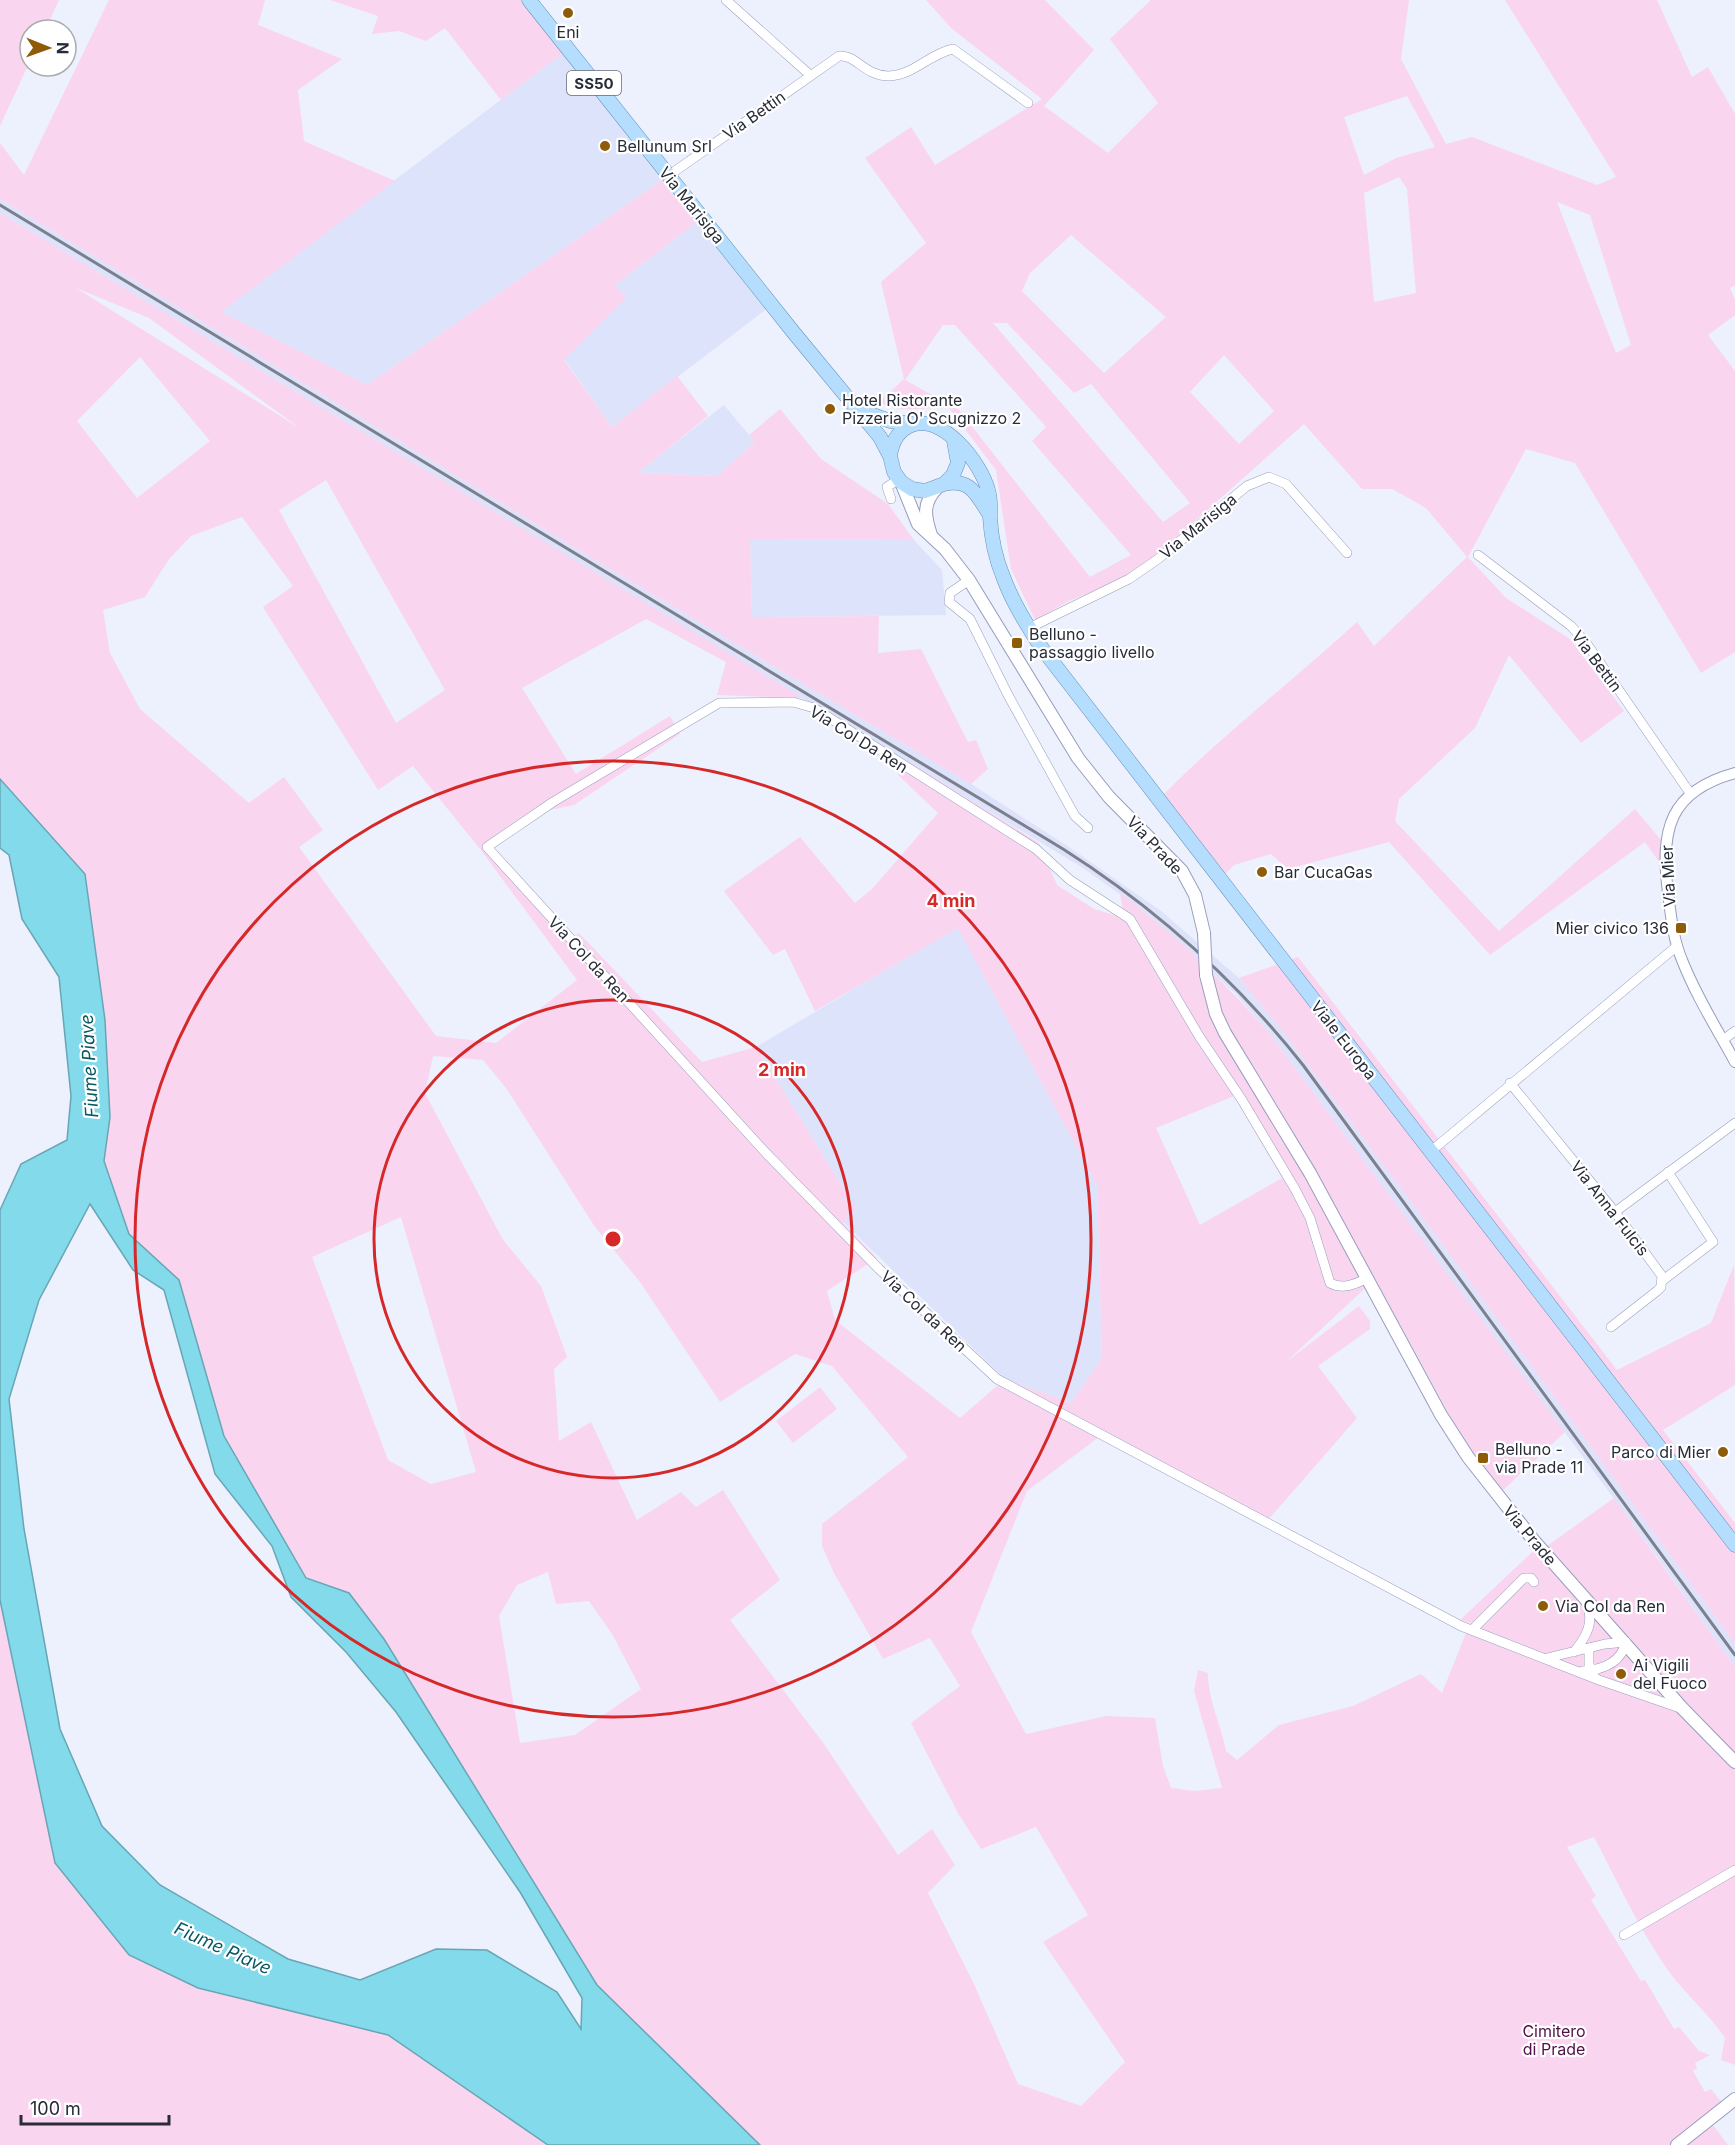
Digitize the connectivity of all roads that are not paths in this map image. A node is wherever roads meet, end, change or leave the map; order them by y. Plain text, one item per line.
1 (529, 0) edge
2 (726, 0) edge
3 (810, 75) junction
4 (1028, 103) dead end
5 (668, 176) junction
6 (857, 409) junction
7 (914, 424) junction
8 (953, 438) junction
9 (890, 456) junction
10 (900, 481) junction
11 (941, 486) junction
12 (891, 499) dead end
13 (990, 516) junction
14 (932, 536) junction
15 (1347, 554) dead end
16 (1478, 555) dead end
17 (969, 579) junction
18 (1029, 628) junction
19 (1735, 773) edge
20 (1690, 793) junction
21 (1088, 828) dead end
22 (487, 847) joint
23 (1677, 946) junction
24 (1735, 1031) edge
25 (1723, 1040) junction
26 (1735, 1062) edge
27 (1510, 1083) junction
28 (1735, 1123) edge
29 (1430, 1152) junction
30 (1668, 1172) junction
31 (1615, 1212) junction
32 (1368, 1278) junction
33 (1662, 1281) junction
34 (1611, 1327) dead end
35 (1735, 1545) edge
36 (1534, 1582) dead end
37 (1584, 1597) junction
38 (1472, 1630) junction
39 (1626, 1642) junction
40 (1589, 1648) junction
41 (1574, 1652) junction
42 (1547, 1658) junction
43 (1592, 1671) junction
44 (1577, 1672) junction
45 (1599, 1680) junction
46 (1683, 1709) junction
47 (1735, 1762) edge
48 (1735, 1870) edge
49 (1624, 1935) dead end
50 (1735, 2099) edge
51 (1677, 2145) edge

1 - 5 main road, Via Marisiga / SS50
2 - 3 street
3 - 4 street, Via Bettin
3 - 5 street, Via Bettin
5 - 6 main road, Via Marisiga
6 - 7 main road
6 - 9 main road, Via Marisiga
7 - 8 main road
7 - 9 main road
8 - 11 main road
8 - 13 main road, Viale Europa
9 - 10 main road, Via Marisiga
10 - 11 main road
10 - 12 street
10 - 14 main road, Via Prade
11 - 13 main road, Viale Europa
11 - 14 main road, Via Prade
13 - 18 main road, Viale Europa
14 - 17 main road, Via Prade
15 - 18 street, Via Marisiga
16 - 20 street, Via Bettin
17 - 21 street
17 - 32 main road, Via Prade, bridge
18 - 29 main road, Viale Europa
19 - 20 street, Via Mier
20 - 23 street, Via Mier
22 - 32 street, Via Col Da Ren
22 - 38 street, Via Col da Ren
23 - 25 street, Via Mier
23 - 27 street
24 - 25 street
25 - 26 street, Via Mier
27 - 29 street
27 - 31 street, Via Anna Fulcis
28 - 30 street
29 - 35 main road, Viale Europa
30 - 31 street
30 - 33 street
31 - 33 street, Via Anna Fulcis
32 - 37 main road, Via Prade
33 - 34 street
36 - 38 street
37 - 39 main road, Via Prade
37 - 41 street
38 - 42 street, Via Col da Ren
39 - 40 street
39 - 43 street, Via Col da Ren
39 - 46 main road, Via Prade
40 - 41 street
40 - 43 street
41 - 42 street
42 - 44 street, Via Col da Ren
43 - 44 street, Via Col da Ren
43 - 45 street
44 - 45 street, Via Col da Ren
45 - 46 street, Via Col da Ren
46 - 47 main road, Via Prade
48 - 49 street
50 - 51 main road

